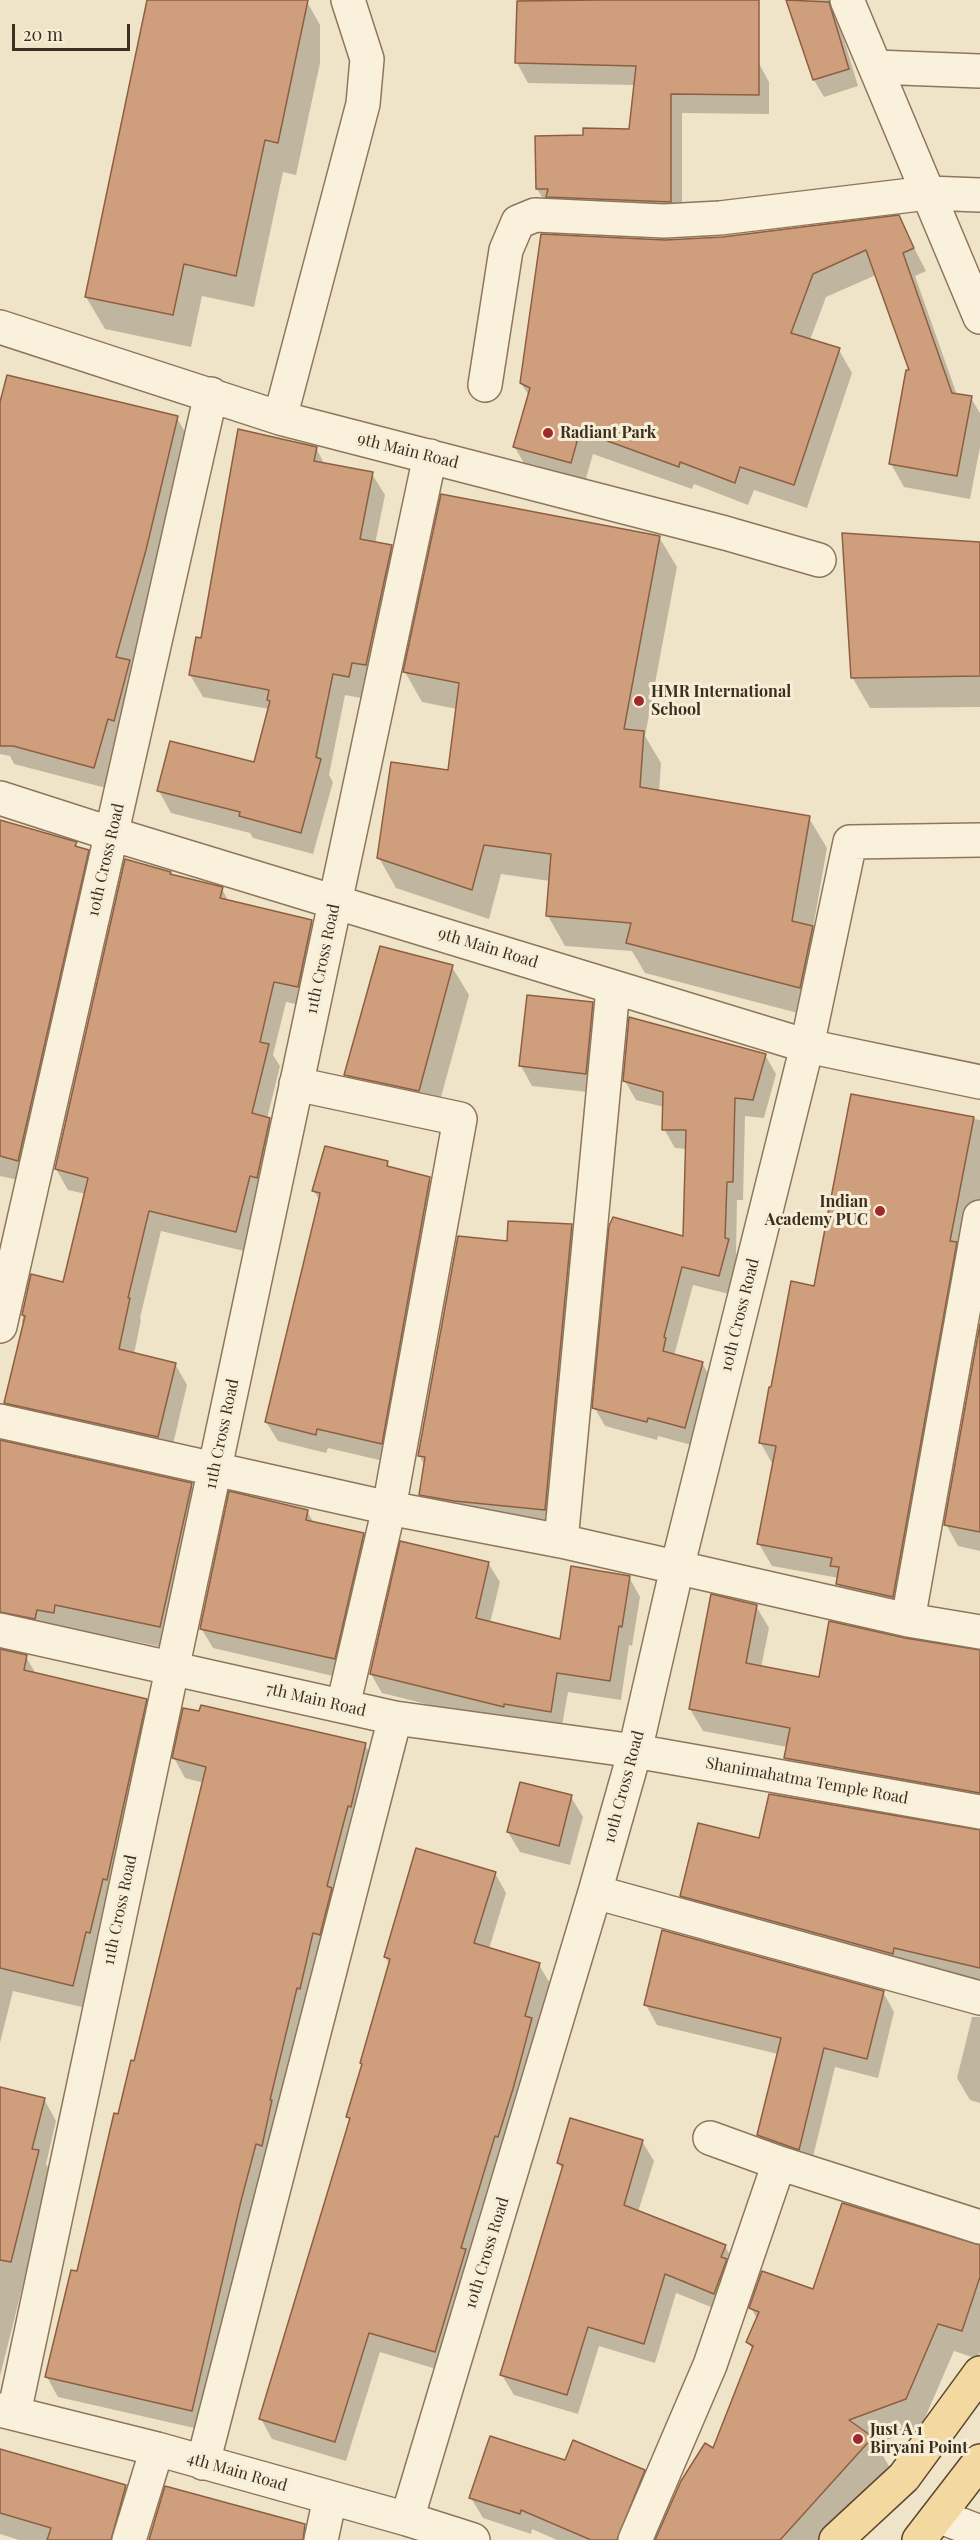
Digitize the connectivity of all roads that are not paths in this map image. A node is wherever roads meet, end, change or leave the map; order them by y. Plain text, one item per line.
1 (348, 0) edge
2 (847, 0) edge
3 (875, 67) junction
4 (980, 71) edge
5 (928, 193) junction
6 (980, 195) edge
7 (980, 317) edge
8 (0, 327) edge
9 (485, 385) dead end
10 (211, 394) junction
11 (280, 418) junction
12 (430, 456) junction
13 (819, 560) dead end
14 (0, 798) edge
15 (112, 834) junction
16 (980, 840) edge
17 (335, 902) junction
18 (613, 988) junction
19 (807, 1046) junction
20 (980, 1082) edge
21 (296, 1084) junction
22 (980, 1217) edge
23 (0, 1326) edge
24 (0, 1421) edge
25 (214, 1469) junction
26 (389, 1508) junction
27 (561, 1541) junction
28 (677, 1568) junction
29 (908, 1620) junction
30 (0, 1630) edge
31 (980, 1632) edge
32 (171, 1667) junction
33 (343, 1706) junction
34 (394, 1718) junction
35 (635, 1751) junction
36 (980, 1812) edge
37 (595, 1892) junction
38 (980, 1998) edge
39 (710, 2139) dead end
40 (779, 2163) junction
41 (980, 2227) edge
42 (980, 2373) edge
43 (7, 2411) edge
44 (157, 2449) junction
45 (980, 2461) edge
46 (203, 2463) junction
47 (330, 2498) junction
48 (407, 2519) junction
49 (929, 2528) edge
50 (980, 2532) edge
51 (129, 2540) edge
52 (321, 2540) edge
53 (473, 2540) edge
54 (635, 2540) edge
55 (836, 2540) edge

1 - 11 street
2 - 3 street
3 - 4 street
3 - 5 street
5 - 6 street
5 - 7 street
5 - 9 street
8 - 10 street, 9th Main Road
10 - 11 street, 9th Main Road
10 - 15 street, 10th Cross Road
11 - 12 street, 9th Main Road
12 - 13 street, 9th Main Road
12 - 17 street, 11th Cross Road
14 - 15 street, 9th Main Road
15 - 17 street, 9th Main Road
15 - 23 street, 10th Cross Road
16 - 19 street, 10th Cross Road
17 - 18 street, 9th Main Road
17 - 21 street, 11th Cross Road
18 - 19 street, 9th Main Road
18 - 27 street
19 - 20 street, 9th Main Road
19 - 28 street, 10th Cross Road
21 - 25 street, 11th Cross Road
21 - 26 street
22 - 29 street
24 - 25 street
25 - 26 street
25 - 32 street, 11th Cross Road
26 - 27 street
26 - 33 street
27 - 28 street
28 - 29 street
28 - 35 street, 10th Cross Road
29 - 31 street
30 - 32 street, 7th Main Road
32 - 33 street, 7th Main Road
32 - 43 street, 11th Cross Road
33 - 34 street, 7th Main Road
34 - 35 street, 7th Main Road
34 - 46 street
35 - 36 street, Shanimahatma Temple Road
35 - 37 street, 10th Cross Road
37 - 38 street
37 - 48 street, 10th Cross Road
39 - 40 street
40 - 41 street
40 - 54 street
42 - 55 main road
43 - 44 street, 4th Main Road
44 - 46 street, 4th Main Road
44 - 51 street
45 - 49 main road
46 - 47 street, 4th Main Road
47 - 48 street, 4th Main Road
47 - 52 street
48 - 53 street, 4th Main Road
49 - 50 street

